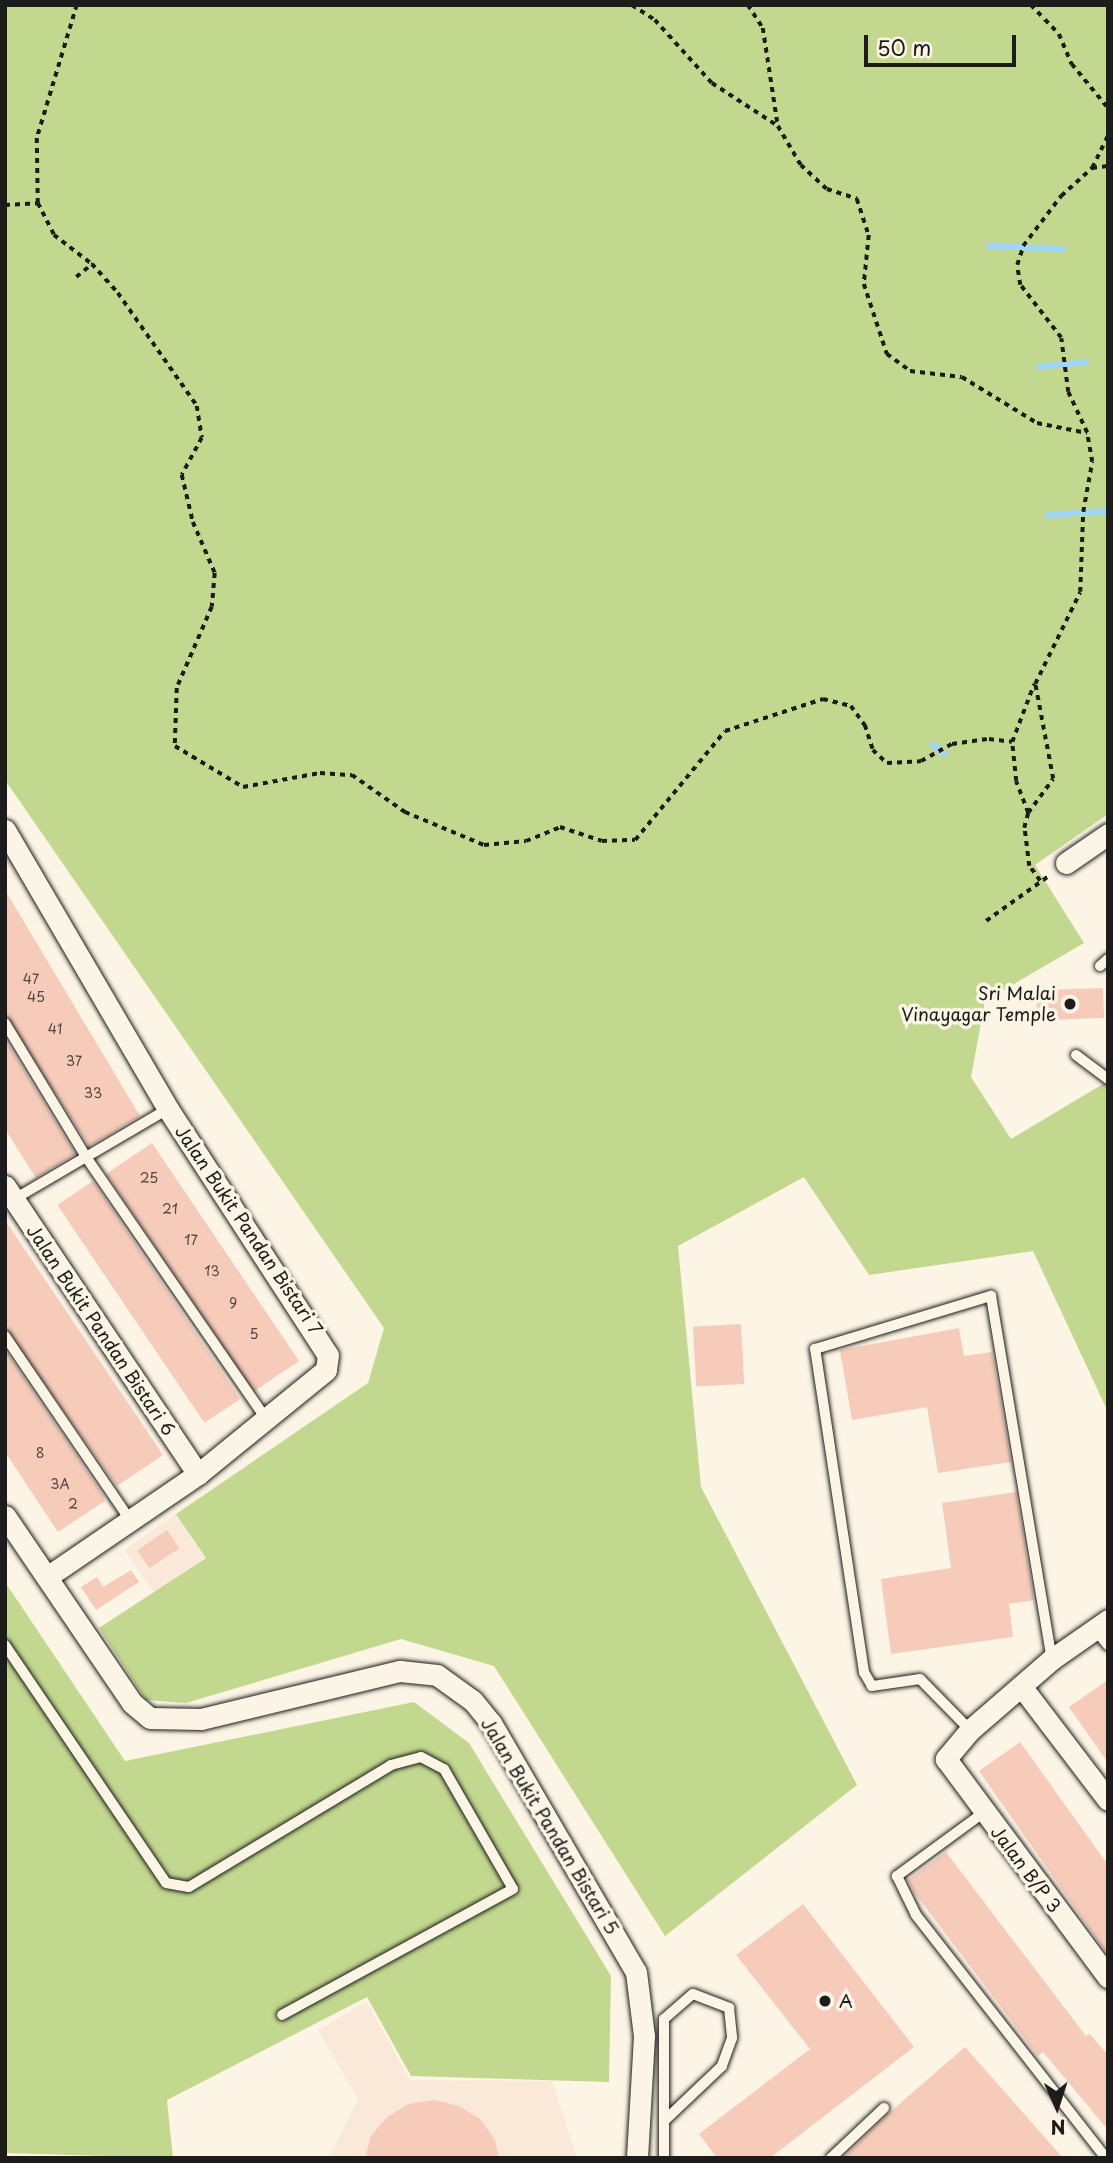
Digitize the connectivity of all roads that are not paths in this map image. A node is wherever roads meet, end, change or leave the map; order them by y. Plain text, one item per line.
1 (5, 830) edge
2 (1108, 834) edge
3 (1066, 863) road end
4 (5, 1023) edge
5 (1076, 1055) dead end
6 (1108, 1079) edge
7 (168, 1109) junction
8 (86, 1157) junction
9 (8, 1197) edge
10 (5, 1336) edge
11 (266, 1419) junction
12 (198, 1474) junction
13 (5, 1516) edge
14 (130, 1521) junction
15 (47, 1577) junction
16 (1101, 1624) edge
17 (5, 1645) edge
18 (1108, 1645) edge
19 (1052, 1659) junction
20 (1021, 1686) junction
21 (970, 1730) junction
22 (1108, 1800) edge
23 (983, 1813) junction
24 (1108, 1978) edge
25 (282, 2015) dead end
26 (884, 2108) dead end
27 (664, 2121) junction
28 (637, 2158) edge
29 (663, 2158) edge
30 (831, 2158) edge
31 (1106, 2158) edge

1 - 7 street, Jalan Bukit Pandan Bistari 7
2 - 3 street
4 - 8 lane
5 - 6 lane
7 - 8 lane
7 - 11 street, Jalan Bukit Pandan Bistari 7
8 - 9 lane
8 - 11 lane
9 - 12 street, Jalan Bukit Pandan Bistari 6
10 - 14 lane
11 - 12 street, Jalan Bukit Pandan Bistari 7
12 - 14 street, Jalan Bukit Pandan Bistari 7
13 - 15 street, Jalan Bukit Pandan Bistari 5
14 - 15 street, Jalan Bukit Pandan Bistari 7
15 - 28 street, Jalan Bukit Pandan Bistari 5
16 - 18 lane
16 - 19 street
17 - 25 lane
19 - 20 street
19 - 21 lane
20 - 21 street
20 - 22 street
21 - 23 street, Jalan B/P 3
23 - 24 street, Jalan B/P 3
23 - 31 lane
26 - 30 lane
27 - 27 lane
27 - 29 lane

